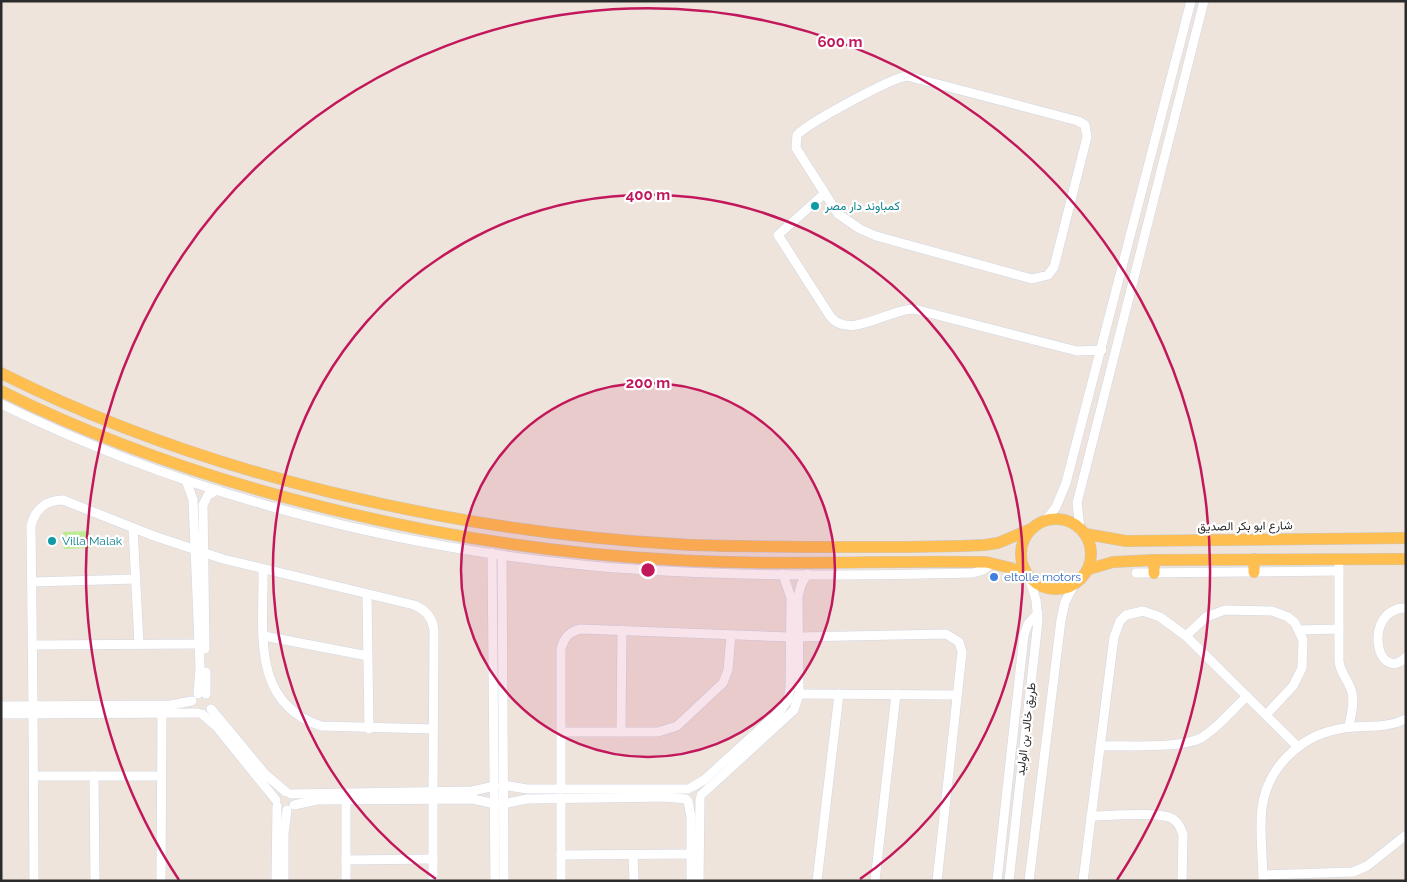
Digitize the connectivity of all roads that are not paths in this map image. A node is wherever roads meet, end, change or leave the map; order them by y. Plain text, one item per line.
1 (1192, 1) edge
2 (1204, 1) edge
3 (824, 194) junction
4 (1102, 350) junction
5 (1, 373) edge
6 (1, 391) edge
7 (1, 404) edge
8 (186, 480) junction
9 (1066, 482) junction
10 (1081, 486) junction
11 (217, 490) junction
12 (385, 504) junction
13 (411, 510) junction
14 (381, 520) junction
15 (1046, 520) junction
16 (409, 526) junction
17 (134, 528) junction
18 (1031, 529) junction
19 (1083, 531) junction
20 (1406, 538) edge
21 (1211, 540) junction
22 (199, 552) junction
23 (492, 554) junction
24 (502, 555) junction
25 (1211, 559) junction
26 (1259, 559) junction
27 (1340, 559) junction
28 (1406, 559) edge
29 (1154, 560) junction
30 (994, 563) junction
31 (1089, 568) junction
32 (262, 570) junction
33 (1339, 571) junction
34 (1259, 572) junction
35 (1154, 573) junction
36 (783, 574) junction
37 (807, 574) junction
38 (1136, 574) dead end
39 (1029, 576) junction
40 (136, 579) junction
41 (32, 582) junction
42 (1074, 585) junction
43 (367, 595) junction
44 (1406, 608) edge
45 (1038, 613) junction
46 (1339, 629) junction
47 (622, 630) junction
48 (1300, 630) junction
49 (731, 635) junction
50 (264, 636) junction
51 (1186, 636) junction
52 (794, 637) junction
53 (139, 644) junction
54 (199, 644) junction
55 (32, 645) junction
56 (368, 656) junction
57 (1406, 657) edge
58 (798, 694) junction
59 (839, 694) junction
60 (896, 694) junction
61 (957, 695) junction
62 (199, 696) junction
63 (1247, 696) junction
64 (1, 706) edge
65 (211, 709) junction
66 (33, 710) junction
67 (162, 713) junction
68 (200, 713) junction
69 (1, 714) edge
70 (1266, 715) junction
71 (1406, 719) edge
72 (1349, 727) junction
73 (369, 729) junction
74 (433, 729) junction
75 (561, 732) junction
76 (621, 732) junction
77 (1100, 746) junction
78 (1298, 747) junction
79 (34, 776) junction
80 (94, 776) junction
81 (162, 776) junction
82 (499, 785) junction
83 (690, 788) junction
84 (288, 793) junction
85 (561, 794) junction
86 (433, 795) junction
87 (700, 797) junction
88 (346, 800) junction
89 (687, 800) junction
90 (277, 803) junction
91 (499, 804) junction
92 (291, 808) junction
93 (1091, 816) junction
94 (1406, 835) edge
95 (691, 854) junction
96 (561, 855) junction
97 (633, 855) junction
98 (499, 858) junction
99 (346, 860) junction
100 (433, 860) junction
101 (1262, 878) edge
102 (34, 881) edge
103 (95, 881) edge
104 (161, 881) edge
105 (276, 881) edge
106 (284, 881) edge
107 (346, 881) edge
108 (433, 881) edge
109 (495, 881) edge
110 (504, 881) edge
111 (561, 881) edge
112 (634, 881) edge
113 (691, 881) edge
114 (699, 881) edge
115 (817, 881) edge
116 (875, 881) edge
117 (936, 881) edge
118 (997, 881) edge
119 (1009, 881) edge
120 (1029, 881) edge
121 (1083, 881) edge
122 (1182, 881) edge

1 - 4 street
2 - 10 street
3 - 3 street
3 - 4 street
4 - 9 street
5 - 12 main road
6 - 14 main road
7 - 8 street
8 - 11 street
8 - 22 street
9 - 10 street
9 - 15 street
10 - 19 street
11 - 22 street
11 - 23 street
12 - 13 main road
12 - 14 main road
13 - 16 main road
13 - 18 main road
14 - 16 main road
15 - 18 main road
15 - 19 main road
16 - 30 main road
17 - 22 street
17 - 40 street
17 - 41 street
18 - 39 main road
19 - 21 main road, شارع ابو بكر الصديق
19 - 31 main road
20 - 21 main road, شارع ابو بكر الصديق
21 - 25 main road
22 - 32 street
22 - 54 street
22 - 62 street
23 - 24 street
23 - 82 street
24 - 36 street
24 - 82 street
25 - 26 main road
25 - 29 main road
26 - 27 main road
26 - 34 main road
27 - 28 main road
27 - 33 street
29 - 31 main road
29 - 35 main road
30 - 37 street
30 - 39 main road
31 - 42 main road
32 - 43 street
32 - 50 street
33 - 34 street
33 - 46 street
34 - 35 street
35 - 38 street
36 - 37 street
36 - 52 street
37 - 52 street
39 - 42 main road
39 - 45 street, طريق خالد بن الوليد
40 - 41 street
40 - 53 street
41 - 55 street
42 - 120 street, طريق خالد بن الوليد
43 - 56 street
43 - 74 street
44 - 57 street
45 - 118 street
45 - 119 street, طريق خالد بن الوليد
46 - 48 street
46 - 72 street
47 - 49 street
47 - 75 street
47 - 76 street
48 - 51 street
48 - 70 street
49 - 52 street
49 - 76 street
50 - 56 street
50 - 73 street
51 - 63 street
51 - 77 street
52 - 58 street
52 - 61 street
52 - 83 street
53 - 54 street
53 - 55 street
54 - 62 street
55 - 66 street
56 - 73 street
58 - 59 street
58 - 87 street
59 - 60 street
59 - 115 street
60 - 61 street
60 - 116 street
61 - 117 street
62 - 65 street
62 - 66 street
62 - 68 street
63 - 70 street
63 - 77 street
64 - 66 street
65 - 68 street
65 - 84 street
66 - 67 street
66 - 69 street
66 - 79 street
67 - 68 street
67 - 81 street
68 - 90 street
70 - 78 street
71 - 72 street
72 - 78 street
73 - 74 street
74 - 86 street
75 - 76 street
75 - 85 street
77 - 93 street
78 - 101 street
79 - 80 street
79 - 102 street
80 - 81 street
80 - 103 street
81 - 104 street
82 - 85 street
82 - 86 street
82 - 91 street
83 - 85 street
83 - 87 street
83 - 89 street
84 - 86 street
84 - 90 street
84 - 92 street
85 - 89 street
85 - 91 street
85 - 96 street
86 - 88 street
86 - 91 street
86 - 100 street
87 - 89 street
87 - 114 street
88 - 92 street
88 - 99 street
89 - 95 street
90 - 92 street
90 - 105 street
91 - 98 street
92 - 106 street
93 - 121 street
93 - 122 street
94 - 101 street
95 - 97 street
95 - 113 street
96 - 97 street
96 - 111 street
97 - 112 street
98 - 109 street
98 - 110 street
99 - 100 street
99 - 107 street
100 - 108 street

